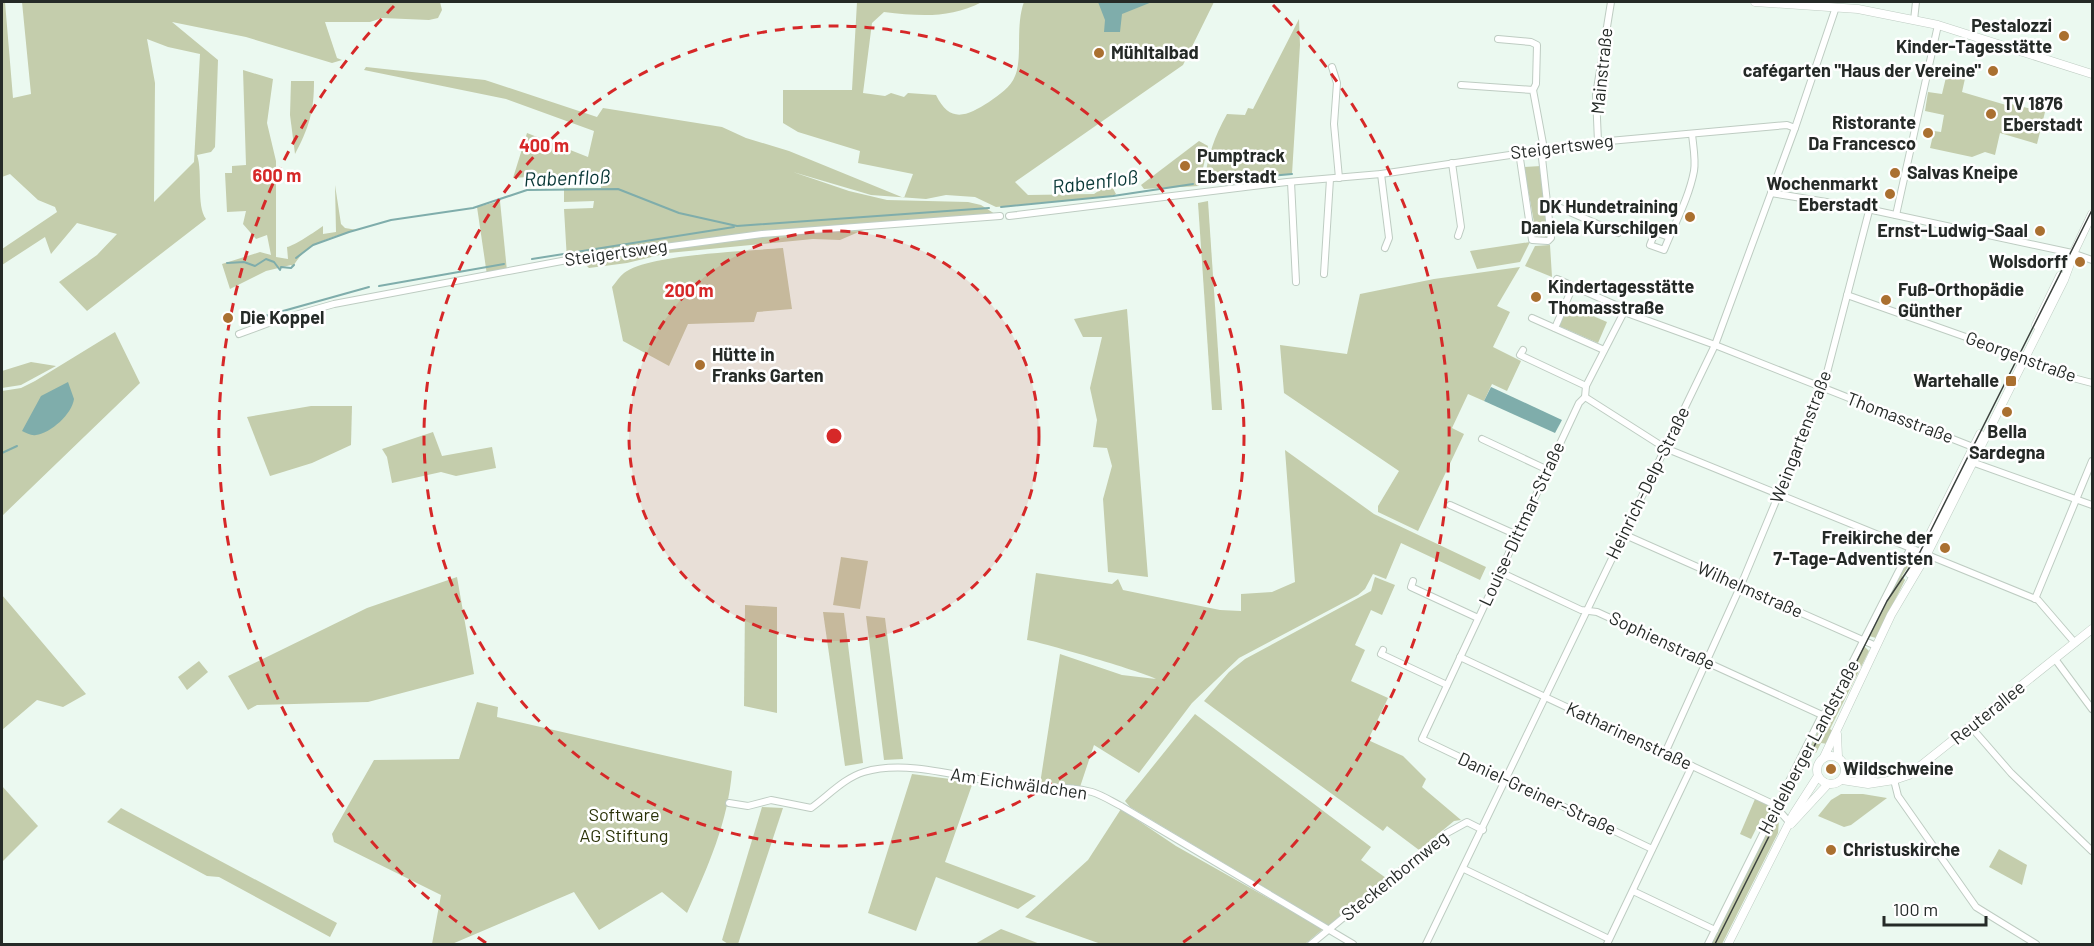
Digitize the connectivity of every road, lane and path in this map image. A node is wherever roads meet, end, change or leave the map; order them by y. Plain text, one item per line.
1 (1611, 2) edge
2 (1755, 2) edge
3 (1916, 2) edge
4 (1836, 4) edge
5 (1914, 20) junction
6 (1938, 25) junction
7 (1498, 39) dead end
8 (1332, 67) dead end
9 (2092, 74) edge
10 (1461, 85) dead end
11 (1533, 90) junction
12 (1795, 128) junction
13 (1692, 134) junction
14 (1598, 142) junction
15 (1542, 149) junction
16 (1519, 152) junction
17 (1452, 163) junction
18 (1381, 174) junction
19 (1339, 178) junction
20 (1330, 179) junction
21 (1291, 182) junction
22 (1771, 193) junction
23 (1547, 205) junction
24 (1869, 211) junction
25 (2092, 214) edge
26 (1896, 215) junction
27 (1000, 216) dead end
28 (1009, 216) dead end
29 (1618, 233) dead end
30 (1458, 236) dead end
31 (1669, 237) dead end
32 (1385, 248) dead end
33 (2074, 253) junction
34 (2092, 260) edge
35 (1324, 274) dead end
36 (1557, 279) dead end
37 (1296, 282) dead end
38 (1573, 286) junction
39 (1847, 295) junction
40 (1624, 312) junction
41 (1532, 318) dead end
42 (1555, 328) junction
43 (238, 334) dead end
44 (1715, 345) junction
45 (1523, 350) dead end
46 (1604, 350) junction
47 (2022, 358) junction
48 (2092, 383) edge
49 (1586, 386) junction
50 (1823, 388) junction
51 (1585, 397) junction
52 (1482, 439) dead end
53 (1665, 448) junction
54 (1975, 448) junction
55 (1969, 461) junction
56 (2092, 461) edge
57 (1548, 470) junction
58 (1779, 496) junction
59 (2077, 500) junction
60 (1450, 505) dead end
61 (2092, 506) edge
62 (1623, 534) junction
63 (1517, 536) junction
64 (1910, 549) junction
65 (1923, 553) junction
66 (1500, 572) junction
67 (1413, 581) dead end
68 (1741, 585) junction
69 (2035, 599) junction
70 (1586, 611) junction
71 (1478, 618) junction
72 (2092, 629) edge
73 (1864, 640) junction
74 (2074, 643) junction
75 (1876, 646) junction
76 (1383, 650) dead end
77 (1460, 657) junction
78 (2055, 659) junction
79 (1706, 662) junction
80 (1447, 685) junction
81 (1546, 697) junction
82 (2092, 709) edge
83 (1822, 715) junction
84 (1971, 727) junction
85 (1837, 734) junction
86 (1422, 739) joint
87 (1665, 753) junction
88 (1824, 757) junction
89 (1838, 757) junction
90 (1692, 766) junction
91 (1846, 769) junction
92 (1818, 776) junction
93 (1506, 780) junction
94 (1842, 780) junction
95 (1894, 780) junction
96 (1876, 782) junction
97 (1828, 784) junction
98 (729, 803) dead end
99 (1777, 807) junction
100 (1791, 824) junction
101 (1483, 830) junction
102 (1652, 849) junction
103 (2092, 851) edge
104 (1464, 869) junction
105 (1633, 891) junction
106 (1329, 930) junction
107 (1715, 930) junction
108 (1608, 942) edge
109 (1311, 945) edge
110 (1353, 945) edge
111 (1426, 945) edge
112 (1707, 945) edge
113 (1728, 945) edge
114 (2036, 945) edge

1 - 14 street, Mainstraße
2 - 4 street
3 - 5 street
4 - 5 street
4 - 12 street, Heinrich-Delp-Straße
5 - 6 street
6 - 9 street
6 - 26 street
7 - 11 street
8 - 19 street
10 - 11 street
11 - 15 street
12 - 13 street, Steigertsweg
12 - 22 street, Heinrich-Delp-Straße
13 - 14 street, Steigertsweg
13 - 31 street
14 - 15 street, Steigertsweg
15 - 16 street, Steigertsweg
15 - 23 street
16 - 17 street, Steigertsweg
16 - 23 street
17 - 18 street, Steigertsweg
17 - 30 street
18 - 19 street, Steigertsweg
18 - 32 street
19 - 20 street, Steigertsweg
20 - 21 street, Steigertsweg
20 - 35 street
21 - 28 street, Steigertsweg
21 - 37 street
22 - 24 street
22 - 44 street, Heinrich-Delp-Straße
23 - 29 street
24 - 26 street
24 - 39 street, Weingartenstraße
25 - 33 street, Heidelberger Landstraße
26 - 33 street
27 - 43 street, Steigertsweg
33 - 34 street
33 - 47 street, Heidelberger Landstraße
36 - 38 street, Thomasstraße
38 - 40 street, Thomasstraße
38 - 42 street
39 - 47 street, Georgenstraße
39 - 50 street, Weingartenstraße
40 - 44 street, Thomasstraße
40 - 46 street, Louise-Dittmar-Straße
41 - 42 street
42 - 46 street
44 - 50 street, Thomasstraße
44 - 53 street, Heinrich-Delp-Straße
45 - 49 street
46 - 49 street, Louise-Dittmar-Straße
47 - 48 street, Georgenstraße
47 - 54 street, Heidelberger Landstraße
49 - 51 street, Louise-Dittmar-Straße
50 - 54 street, Thomasstraße
50 - 58 street, Weingartenstraße
51 - 53 street
51 - 57 street, Louise-Dittmar-Straße
52 - 57 street
53 - 58 street
53 - 62 street, Heinrich-Delp-Straße
54 - 55 street, Heidelberger Landstraße
55 - 59 street
55 - 65 street, Heidelberger Landstraße
56 - 59 street
57 - 63 street, Louise-Dittmar-Straße
58 - 64 street
58 - 68 street, Weingartenstraße
59 - 61 street
59 - 69 street
60 - 63 street
62 - 68 street, Wilhelmstraße
62 - 70 street, Heinrich-Delp-Straße
63 - 66 street, Louise-Dittmar-Straße
64 - 65 street
64 - 73 street, Heidelberger Landstraße
65 - 69 street
65 - 75 street, Heidelberger Landstraße
66 - 70 street, Sophienstraße
66 - 71 street, Louise-Dittmar-Straße
67 - 71 street
68 - 73 street, Wilhelmstraße
68 - 79 street, Weingartenstraße
69 - 74 street
70 - 79 street, Sophienstraße
70 - 81 street, Heinrich-Delp-Straße
71 - 77 street, Louise-Dittmar-Straße
72 - 74 street, Reuterallee
73 - 75 street, Wilhelmstraße
73 - 83 street, Heidelberger Landstraße
74 - 78 street, Reuterallee
75 - 85 street, Heidelberger Landstraße
76 - 80 street
77 - 80 street, Louise-Dittmar-Straße
77 - 81 street, Katharinenstraße
78 - 82 street
78 - 84 street, Reuterallee
79 - 83 street, Sophienstraße
79 - 87 street, Weingartenstraße
80 - 86 street, Louise-Dittmar-Straße
81 - 87 street, Katharinenstraße
81 - 93 street, Heinrich-Delp-Straße
83 - 99 street, Heidelberger Landstraße
84 - 95 street, Reuterallee
84 - 103 street
85 - 88 street, Heidelberger Landstraße
85 - 89 street, Heidelberger Landstraße
86 - 93 street, Daniel-Greiner-Straße
87 - 90 street, Katharinenstraße
88 - 89 street
88 - 92 street
89 - 91 street
90 - 99 street, Katharinenstraße
90 - 102 street
91 - 94 street
91 - 96 street, Reuterallee
92 - 97 street
92 - 100 street, Heidelberger Landstraße
93 - 101 street, Heinrich-Delp-Straße
93 - 102 street, Daniel-Greiner-Straße
94 - 96 street, Reuterallee
94 - 97 street
95 - 96 street, Reuterallee
95 - 114 street
97 - 100 street, Heidelberger Landstraße
98 - 106 street, Am Eichwäldchen
99 - 100 street, Katharinenstraße
99 - 107 street, Heidelberger Landstraße
100 - 113 street, Heidelberger Landstraße
101 - 104 street, Heinrich-Delp-Straße
101 - 106 street, Steckenbornweg
102 - 105 street
104 - 108 street
104 - 111 street, Heinrich-Delp-Straße
105 - 107 street
105 - 108 street
106 - 109 street, Steckenbornweg
106 - 110 street, Am Eichwäldchen
107 - 112 street, Heidelberger Landstraße

